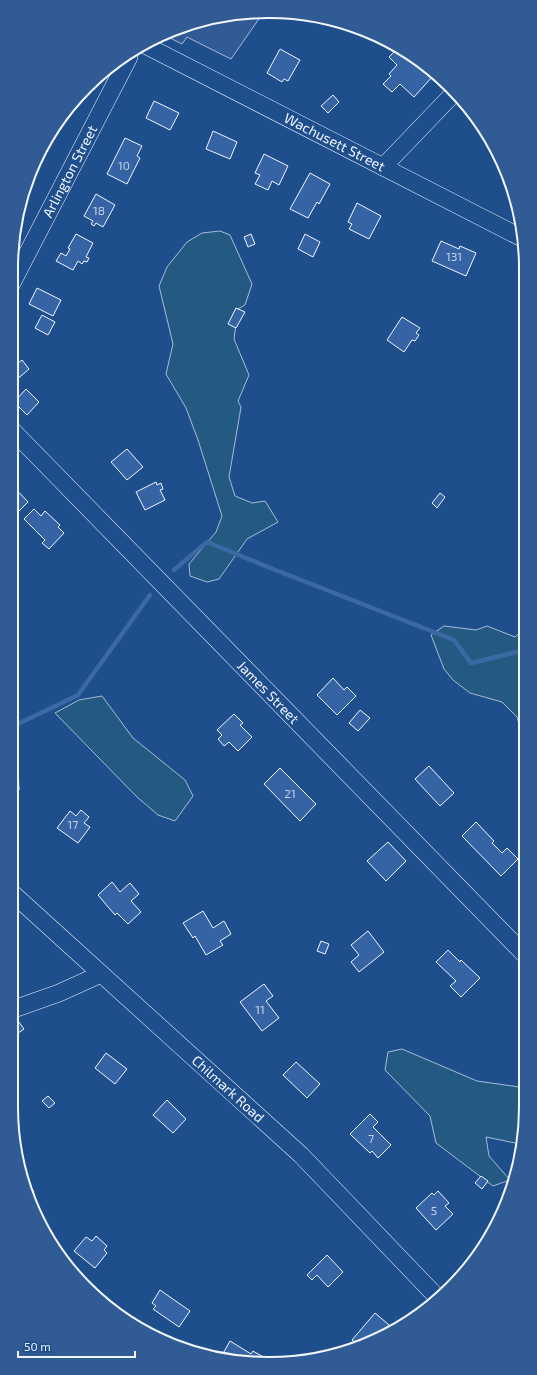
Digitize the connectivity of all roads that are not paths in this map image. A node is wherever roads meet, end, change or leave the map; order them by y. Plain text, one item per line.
1 (155, 46) edge
2 (126, 62) edge
3 (451, 96) edge
4 (384, 167) junction
5 (517, 235) edge
6 (19, 259) edge
7 (18, 436) edge
8 (18, 898) edge
9 (519, 949) edge
10 (101, 974) junction
11 (18, 1007) edge
12 (435, 1294) edge

1 - 4 street, Wachusett Street
2 - 6 street, Arlington Street
3 - 4 street
4 - 5 street, Wachusett Street
7 - 9 street, James Street
8 - 10 street, Chilmark Road
10 - 11 street
10 - 12 street, Chilmark Road

